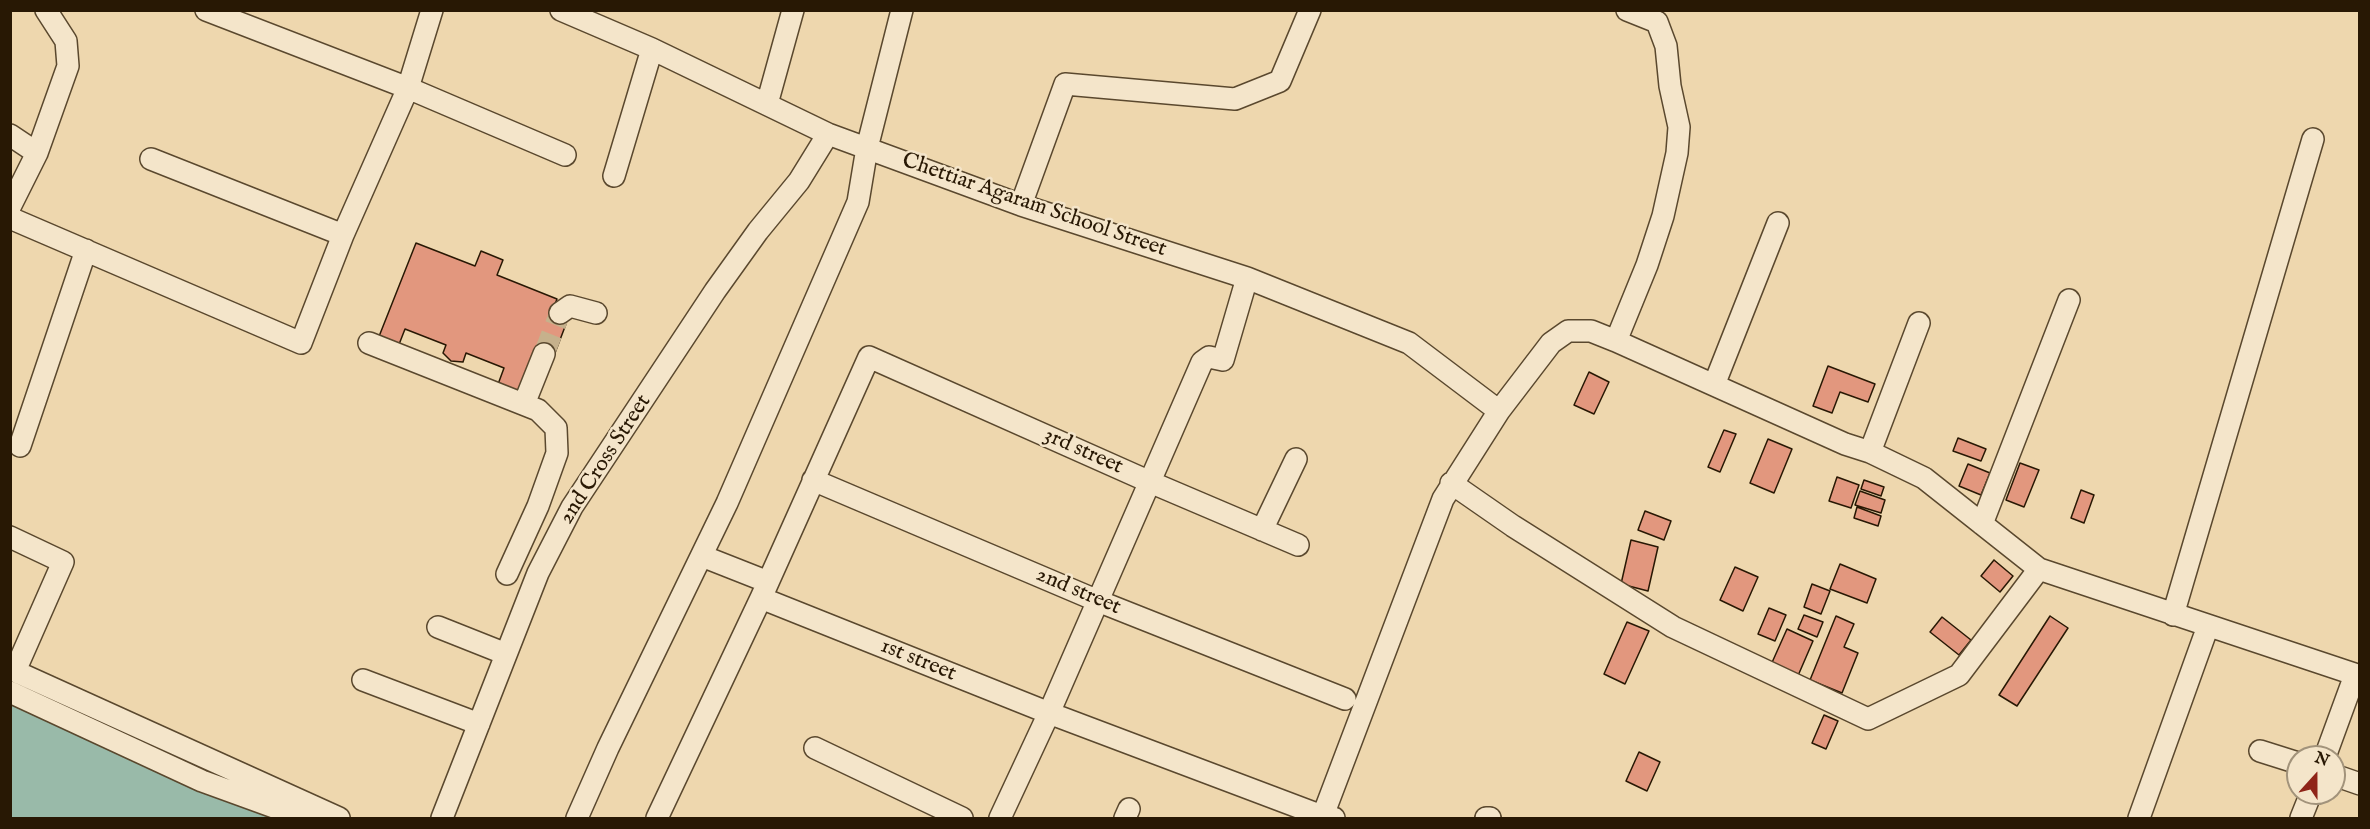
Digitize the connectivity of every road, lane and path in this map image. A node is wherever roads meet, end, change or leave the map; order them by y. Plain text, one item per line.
1 (46, 10) edge
2 (206, 10) edge
3 (432, 10) edge
4 (561, 10) edge
5 (793, 10) edge
6 (902, 10) edge
7 (1310, 10) edge
8 (1627, 10) edge
9 (1657, 16) edge
10 (652, 50) junction
11 (408, 88) junction
12 (767, 104) junction
13 (828, 134) junction
14 (10, 135) edge
15 (2313, 139) dead end
16 (867, 148) junction
17 (37, 153) junction
18 (565, 155) dead end
19 (151, 159) dead end
20 (614, 176) dead end
21 (1021, 205) junction
22 (10, 207) edge
23 (10, 218) edge
24 (1778, 223) dead end
25 (343, 235) junction
26 (86, 250) junction
27 (1247, 278) junction
28 (2068, 300) dead end
29 (596, 313) dead end
30 (560, 314) dead end
31 (1919, 323) dead end
32 (1616, 341) junction
33 (369, 343) dead end
34 (544, 354) tunnel mouth
35 (1714, 385) junction
36 (524, 405) junction
37 (1499, 411) junction
38 (20, 446) dead end
39 (1870, 452) junction
40 (1296, 459) dead end
41 (548, 479) junction
42 (813, 480) junction
43 (1150, 482) junction
44 (1451, 483) junction
45 (572, 507) junction
46 (1982, 524) junction
47 (1262, 530) junction
48 (10, 537) edge
49 (1298, 545) dead end
50 (702, 556) junction
51 (2038, 569) junction
52 (507, 574) dead end
53 (765, 590) junction
54 (1098, 601) junction
55 (2174, 615) junction
56 (2208, 626) junction
57 (438, 627) dead end
58 (506, 654) junction
59 (2357, 676) edge
60 (12, 677) edge
61 (363, 680) dead end
62 (1345, 699) dead end
63 (1049, 713) junction
64 (479, 724) junction
65 (2330, 745) edge
66 (815, 748) dead end
67 (2260, 751) dead end
68 (2286, 759) edge
69 (662, 817) edge
70 (1326, 818) edge
71 (304, 819) edge
72 (339, 819) edge
73 (442, 819) edge
74 (577, 819) edge
75 (962, 819) edge
76 (1000, 819) edge
77 (2139, 819) edge

1 - 17 street
2 - 11 street
3 - 11 street
4 - 10 street, Chettiar Agaram School Street
5 - 12 street
6 - 16 street
7 - 21 street
8 - 9 street
9 - 32 street
10 - 12 street, Chettiar Agaram School Street
10 - 20 street
11 - 18 street
11 - 25 street
12 - 13 street, Chettiar Agaram School Street
13 - 16 street, Chettiar Agaram School Street
13 - 45 street, 2nd Cross Street
14 - 17 street
15 - 55 street
16 - 21 street, Chettiar Agaram School Street
16 - 50 street
17 - 22 street
19 - 25 street
21 - 27 street, Chettiar Agaram School Street
23 - 26 street
24 - 35 street
25 - 26 street
26 - 38 street
27 - 37 street, Chettiar Agaram School Street
27 - 43 street
28 - 46 street
29 - 30 street
31 - 39 street
32 - 35 street
32 - 37 street
33 - 36 street
34 - 36 street
35 - 39 street
36 - 41 street
37 - 44 street
39 - 46 street
40 - 47 street
41 - 45 street
41 - 52 street
42 - 43 street, 3rd street
42 - 53 street
42 - 54 street, 2nd street
43 - 47 street, 3rd street
43 - 54 street
44 - 51 street
44 - 70 street
45 - 58 street, 2nd Cross Street
46 - 51 street
47 - 49 street, 3rd street
48 - 60 street
50 - 53 street, 1st street
50 - 74 street
51 - 55 street
53 - 63 street, 1st street
53 - 69 street
54 - 62 street, 2nd street
54 - 63 street
55 - 56 street
56 - 59 street
56 - 77 street
57 - 58 street
58 - 64 street, 2nd Cross Street
59 - 65 street
60 - 71 street
60 - 72 street
61 - 64 street
63 - 70 street, 1st street
63 - 76 street
64 - 73 street, 2nd Cross Street
66 - 75 street
67 - 68 street

